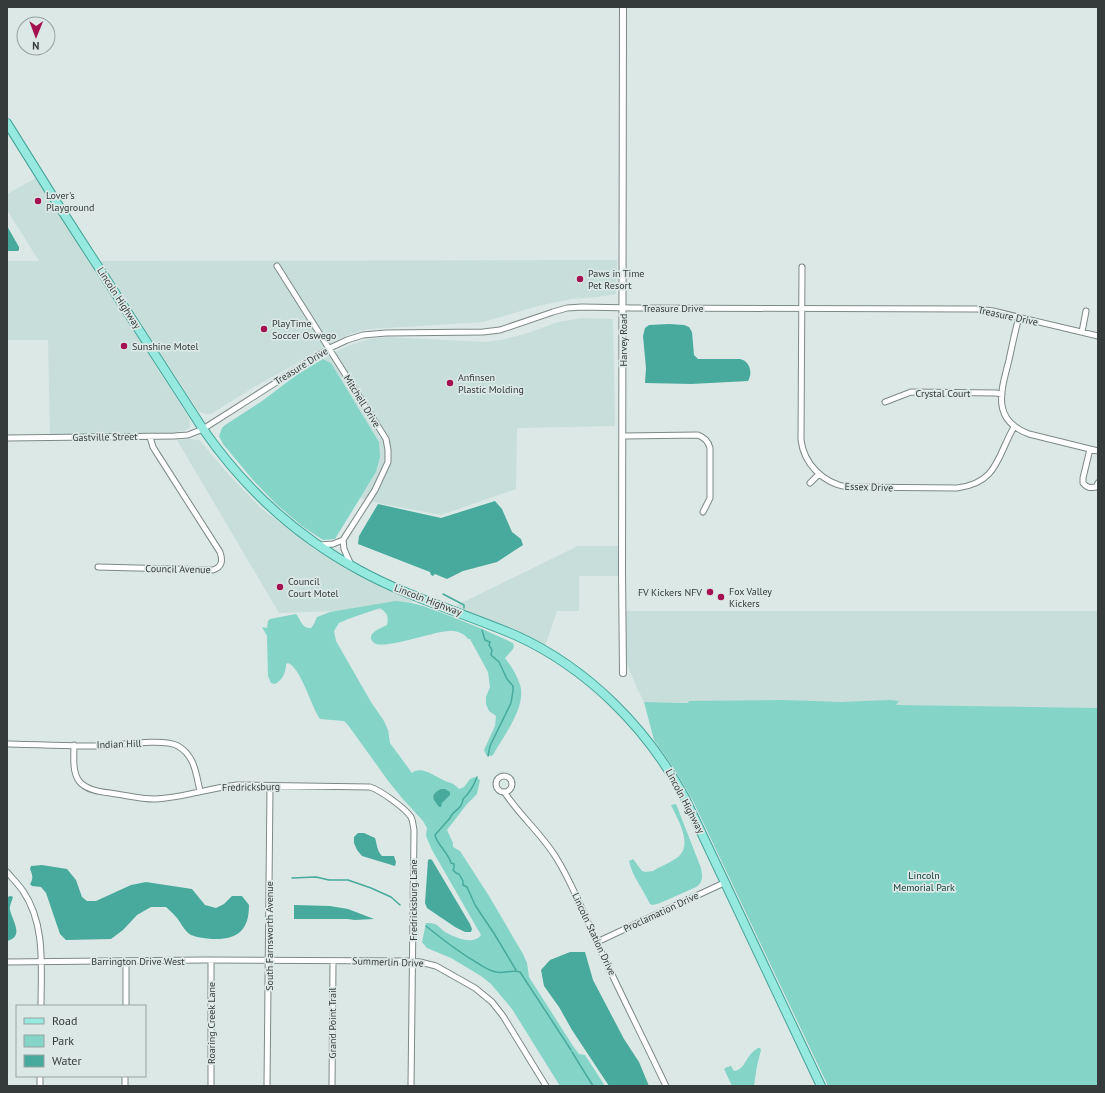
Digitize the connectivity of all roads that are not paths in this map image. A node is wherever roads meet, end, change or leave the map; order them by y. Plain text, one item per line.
1 (623, 7) edge
2 (7, 123) edge
3 (278, 266) dead end
4 (802, 267) dead end
5 (623, 308) junction
6 (801, 308) junction
7 (1086, 311) dead end
8 (1019, 317) junction
9 (1082, 332) junction
10 (1098, 336) edge
11 (330, 348) junction
12 (1002, 394) junction
13 (885, 402) dead end
14 (1014, 427) junction
15 (203, 429) junction
16 (622, 436) junction
17 (150, 437) junction
18 (7, 438) edge
19 (1090, 449) junction
20 (1098, 451) edge
21 (819, 474) junction
22 (810, 483) dead end
23 (1098, 483) edge
24 (703, 512) dead end
25 (343, 540) junction
26 (318, 544) junction
27 (352, 566) junction
28 (98, 567) dead end
29 (623, 673) dead end
30 (7, 744) edge
31 (74, 745) junction
32 (270, 786) junction
33 (200, 791) junction
34 (505, 793) dead end
35 (407, 812) joint
36 (7, 872) edge
37 (726, 882) junction
38 (597, 942) junction
39 (211, 960) junction
40 (41, 961) junction
41 (126, 961) junction
42 (269, 961) junction
43 (332, 961) junction
44 (413, 961) junction
45 (7, 962) edge
46 (41, 1005) edge
47 (126, 1005) edge
48 (211, 1086) edge
49 (268, 1086) edge
50 (332, 1086) edge
51 (411, 1086) edge
52 (546, 1086) edge
53 (666, 1086) edge
54 (821, 1086) edge

1 - 5 street, Harvey Road
2 - 15 main road, Lincoln Highway
3 - 11 street, Mitchell Drive
4 - 6 street, Essex Drive
5 - 6 street, Treasure Drive
5 - 11 street, Treasure Drive
5 - 16 street, Harvey Road
6 - 8 street, Treasure Drive
6 - 21 street, Essex Drive
7 - 9 street
8 - 9 street, Treasure Drive
8 - 12 street
9 - 10 street, Treasure Drive
11 - 15 street, Treasure Drive
11 - 25 street, Mitchell Drive
12 - 13 street, Crystal Court
12 - 14 street
14 - 19 street
14 - 21 street, Essex Drive
15 - 17 street, Gastville Street
15 - 26 main road, Lincoln Highway
16 - 24 street
16 - 29 street, Harvey Road
17 - 18 street, Gastville Street
17 - 28 street, Council Avenue
19 - 20 street
19 - 23 street
21 - 22 street
25 - 26 street
25 - 27 street
26 - 27 main road, Lincoln Highway
27 - 37 main road, Lincoln Highway
30 - 31 street, Indian Hill
31 - 33 street, Indian Hill
31 - 33 street, Fredricksburg
32 - 33 street, Fredricksburg
32 - 35 street, Fredricksburg
32 - 42 street, South Farnsworth Avenue
34 - 38 street, Lincoln Station Drive
35 - 44 street, Fredricksburg Lane
36 - 40 street
37 - 38 street, Proclamation Drive
37 - 54 main road, Lincoln Highway
38 - 53 street, Lincoln Station Drive
39 - 41 street, Barrington Drive West
39 - 42 street, Barrington Drive West
39 - 48 street, Roaring Creek Lane
40 - 41 street, Barrington Drive West
40 - 45 street, Barrington Drive West
40 - 46 street
41 - 47 street
42 - 43 street, Summerlin Drive
42 - 49 street, South Farnsworth Avenue
43 - 44 street, Summerlin Drive
43 - 50 street, Grand Point Trail
44 - 51 street, Fredricksburg Lane
44 - 52 street, Summerlin Drive

